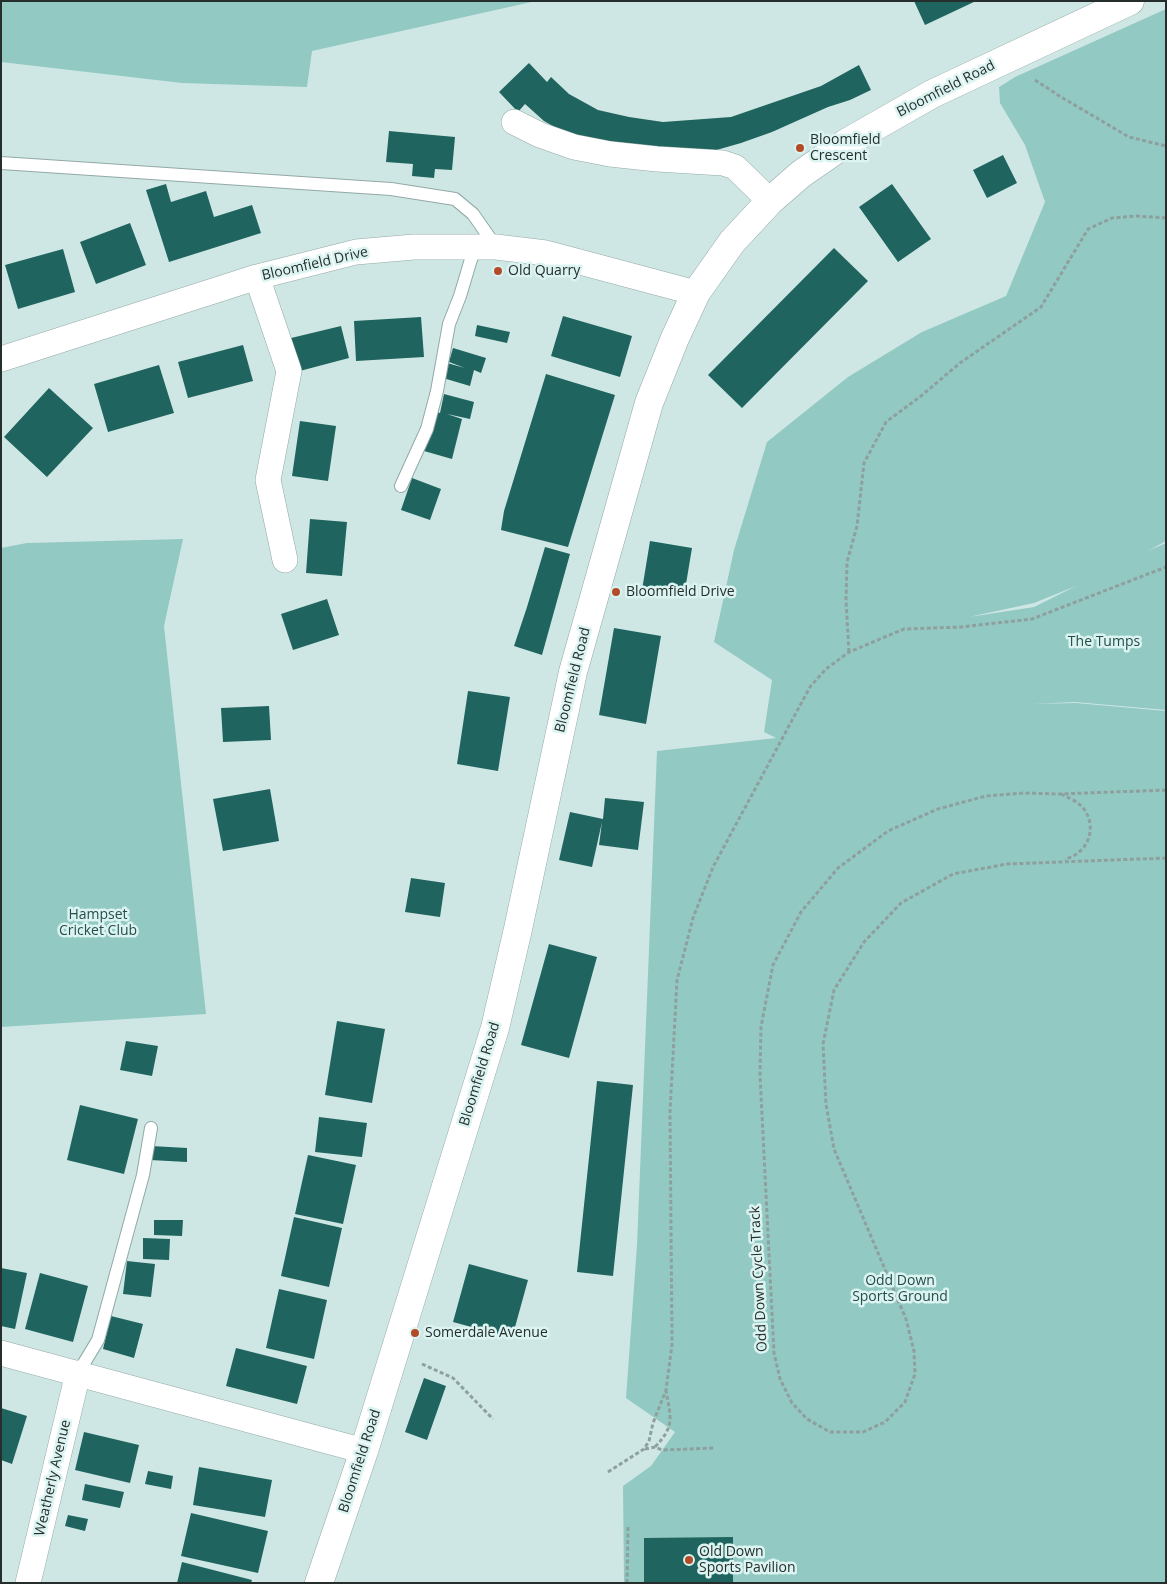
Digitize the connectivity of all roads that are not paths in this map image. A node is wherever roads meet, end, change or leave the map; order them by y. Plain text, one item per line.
1 (1119, 3) edge
2 (514, 122) dead end
3 (1, 163) edge
4 (770, 201) junction
5 (486, 247) junction
6 (257, 277) junction
7 (696, 293) junction
8 (1, 359) edge
9 (401, 486) dead end
10 (285, 560) dead end
11 (151, 1128) dead end
12 (1, 1353) edge
13 (78, 1373) junction
14 (364, 1451) junction
15 (28, 1583) edge
16 (319, 1583) edge

1 - 4 street, Bloomfield Road
2 - 4 street
3 - 5 lane
4 - 7 street, Bloomfield Road
5 - 6 street, Bloomfield Drive
5 - 7 street, Bloomfield Drive
5 - 9 lane
6 - 8 street, Bloomfield Drive
6 - 10 street
7 - 14 street, Bloomfield Road
11 - 13 lane
12 - 13 street
13 - 14 street
13 - 15 street, Weatherly Avenue
14 - 16 street, Bloomfield Road

